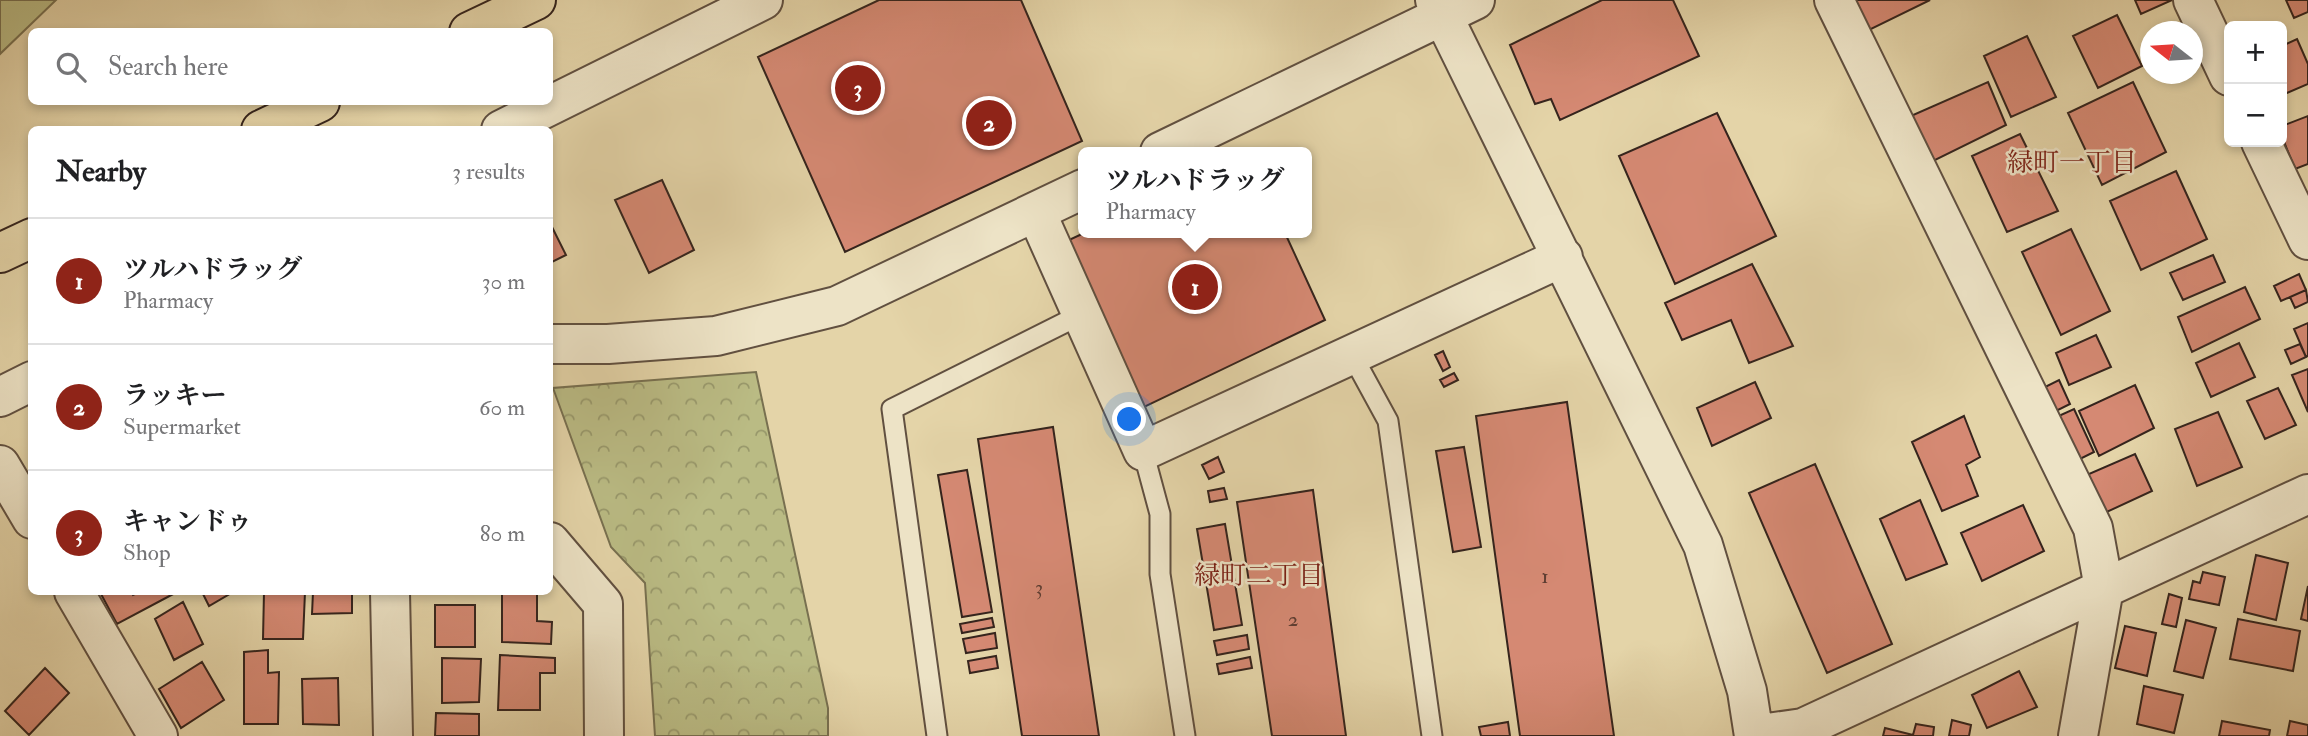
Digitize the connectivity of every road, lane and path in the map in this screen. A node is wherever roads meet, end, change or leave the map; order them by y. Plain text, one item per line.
1 (536, 0) edge
2 (763, 0) edge
3 (1834, 0) edge
4 (2193, 0) edge
5 (1451, 5) edge
6 (477, 28) edge
7 (2224, 65) edge
8 (553, 104) edge
9 (314, 105) edge
10 (551, 105) edge
11 (269, 126) edge
12 (509, 126) edge
13 (1170, 147) edge
14 (2263, 147) edge
15 (1078, 191) edge
16 (1036, 212) junction
17 (28, 240) edge
18 (2308, 240) edge
19 (0, 253) edge
20 (1563, 257) junction
21 (1082, 314) junction
22 (553, 344) edge
23 (1352, 355) junction
24 (28, 383) edge
25 (0, 397) edge
26 (1143, 451) junction
27 (0, 465) edge
28 (2308, 494) edge
29 (28, 512) edge
30 (553, 546) edge
31 (2104, 588) junction
32 (76, 595) edge
33 (390, 595) edge
34 (159, 736) edge
35 (393, 736) edge
36 (604, 736) edge
37 (937, 736) edge
38 (1185, 736) edge
39 (1432, 736) edge
40 (1754, 736) edge
41 (2078, 736) edge

1 - 6 highway
2 - 8 street
3 - 31 street
4 - 7 street
5 - 13 street
5 - 20 street
9 - 11 highway
10 - 12 street
14 - 18 street
15 - 16 street
16 - 21 street
16 - 22 street
17 - 19 highway
20 - 23 street
20 - 40 street
21 - 26 street
21 - 37 lane
23 - 26 street
23 - 39 lane
24 - 25 street
26 - 38 lane
27 - 29 street
28 - 31 street
30 - 36 street
31 - 40 street
31 - 41 street
32 - 34 street
33 - 35 street

